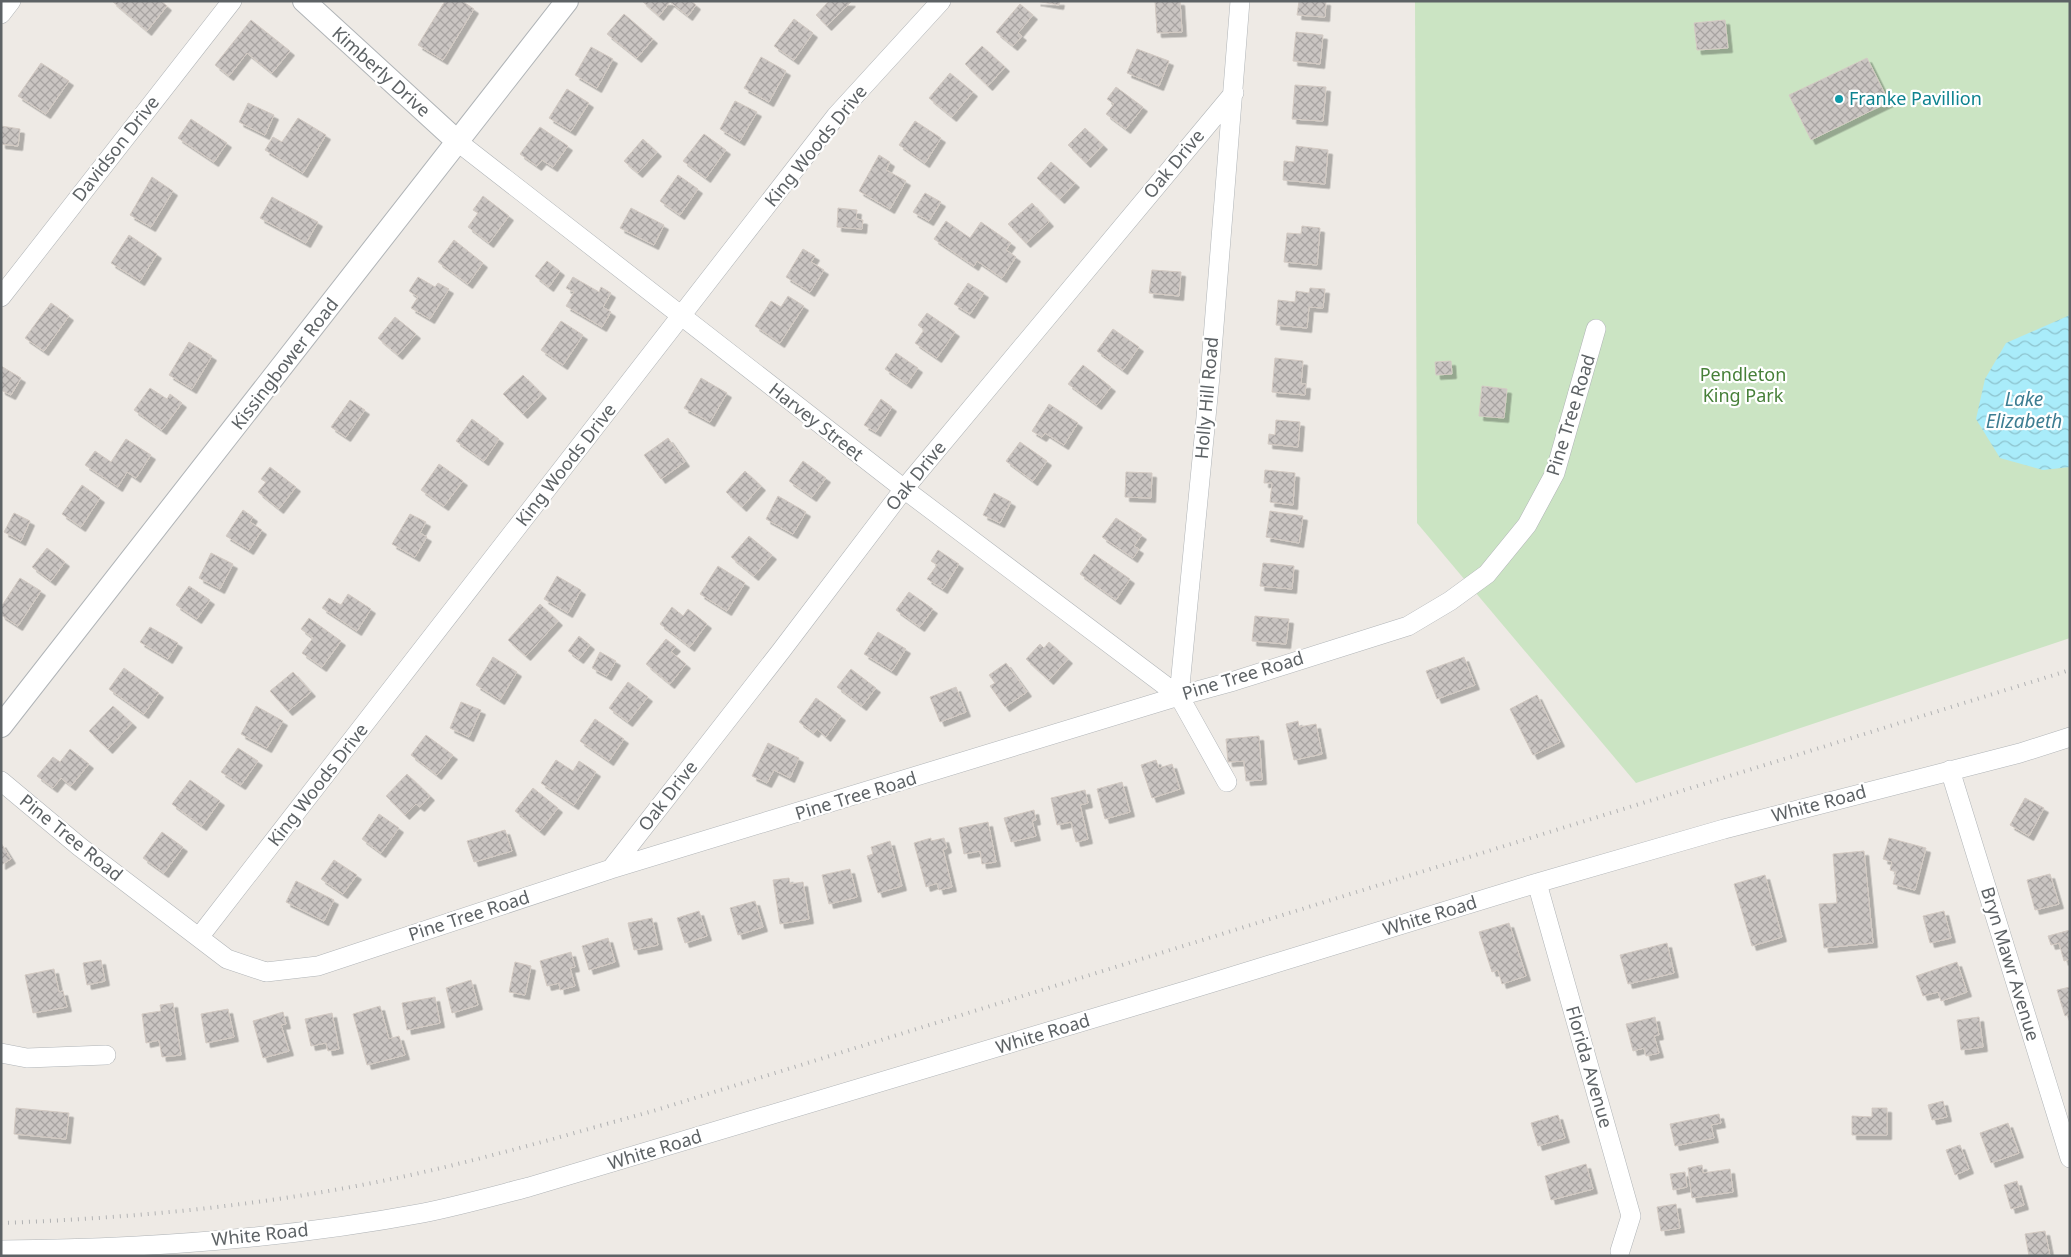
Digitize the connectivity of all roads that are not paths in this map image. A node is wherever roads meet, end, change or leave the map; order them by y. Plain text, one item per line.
1 (11, 1) edge
2 (232, 1) edge
3 (304, 1) edge
4 (567, 1) edge
5 (941, 1) edge
6 (1240, 1) edge
7 (1, 14) edge
8 (1234, 93) junction
9 (458, 142) junction
10 (1, 297) edge
11 (681, 317) junction
12 (1596, 329) dead end
13 (904, 489) junction
14 (1179, 696) junction
15 (1, 726) edge
16 (2070, 737) edge
17 (1950, 770) junction
18 (1, 781) edge
19 (1227, 782) dead end
20 (611, 869) junction
21 (1537, 883) junction
22 (200, 936) junction
23 (1, 1053) edge
24 (106, 1055) dead end
25 (2070, 1158) edge
26 (1, 1250) edge
27 (1620, 1251) dead end

1 - 7 street
2 - 10 street, Davidson Drive
3 - 9 street, Kimberly Drive
4 - 9 street, Kissingbower Road
5 - 11 street, King Woods Drive
6 - 8 street, Holly Hill Road
8 - 13 street, Oak Drive
8 - 14 street, Holly Hill Road
9 - 11 street, Harvey Street
9 - 15 street, Kissingbower Road
11 - 13 street, Harvey Street
11 - 22 street, King Woods Drive
12 - 14 street, Pine Tree Road
13 - 14 street, Harvey Street
13 - 20 street, Oak Drive
14 - 19 street
14 - 20 street, Pine Tree Road
16 - 17 street, White Road
17 - 21 street, White Road
17 - 25 street, Bryn Mawr Avenue
18 - 22 street, Pine Tree Road
20 - 22 street, Pine Tree Road
21 - 26 street, White Road
21 - 27 street, Florida Avenue
23 - 24 street

